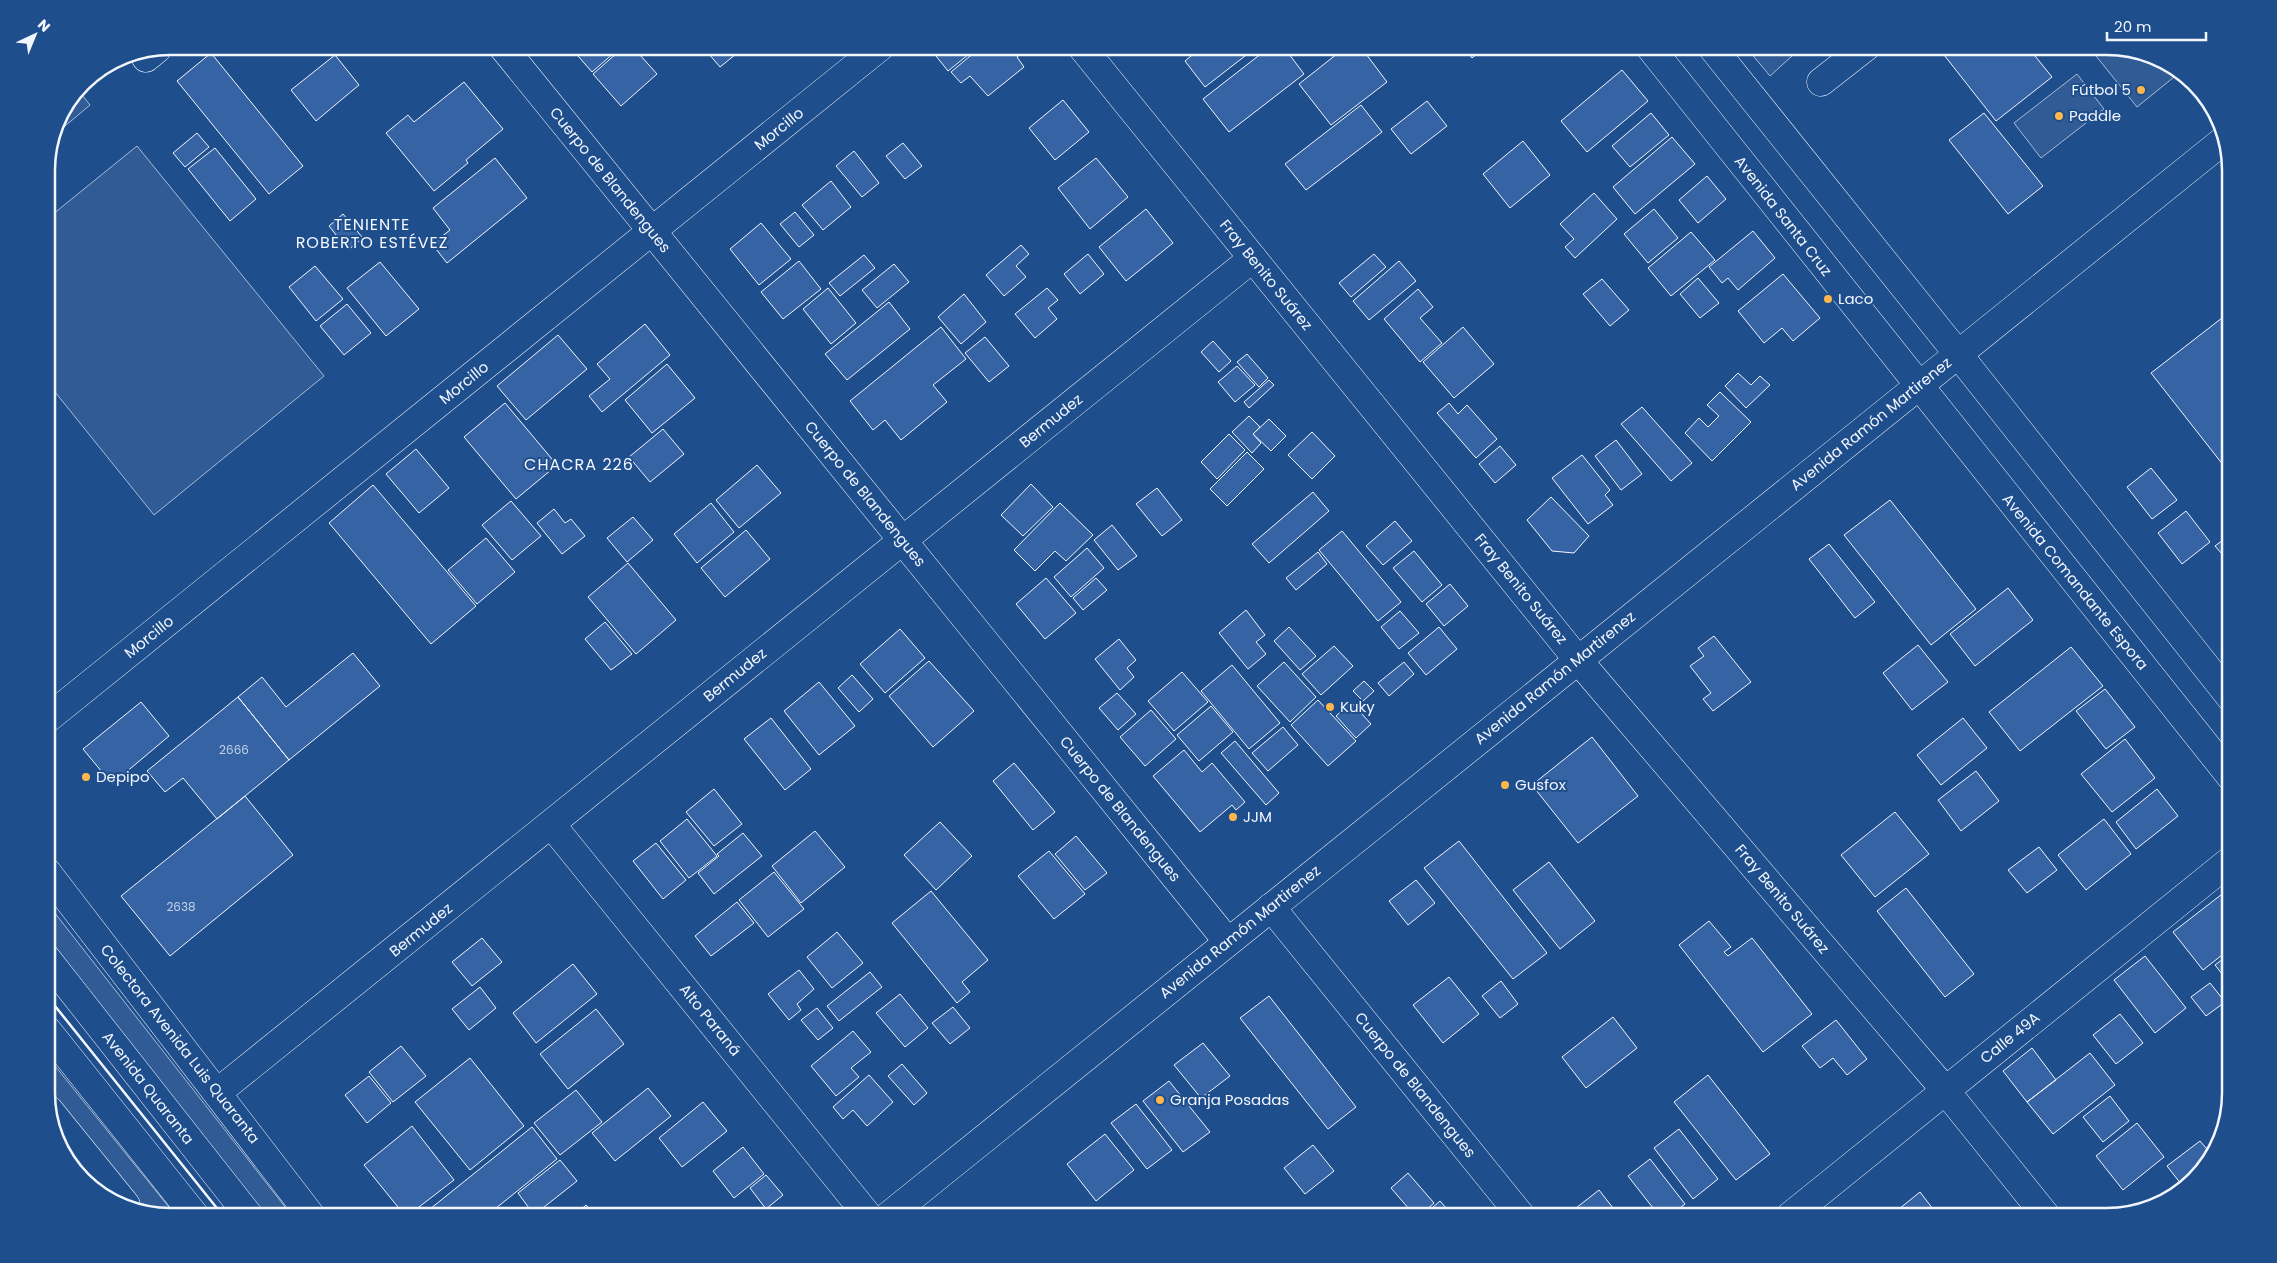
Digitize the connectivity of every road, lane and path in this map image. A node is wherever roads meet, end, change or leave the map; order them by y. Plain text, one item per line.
1 (509, 55) edge
2 (870, 55) edge
3 (1088, 55) edge
4 (1655, 55) edge
5 (1718, 55) edge
6 (1856, 55) edge
7 (1821, 82) dead end
8 (2219, 144) edge
9 (652, 231) junction
10 (1253, 258) junction
11 (1958, 354) junction
12 (1918, 386) junction
13 (902, 541) junction
14 (1578, 660) junction
15 (2222, 687) edge
16 (55, 713) edge
17 (2222, 766) edge
18 (551, 824) junction
19 (2222, 867) edge
20 (55, 884) edge
21 (1271, 907) junction
22 (1228, 942) junction
23 (55, 970) edge
24 (55, 1041) edge
25 (1945, 1090) junction
26 (218, 1092) junction
27 (58, 1121) edge
28 (118, 1195) edge
29 (189, 1208) edge
30 (243, 1208) edge
31 (305, 1208) edge
32 (862, 1208) edge
33 (898, 1208) edge
34 (1515, 1208) edge
35 (1800, 1208) edge
36 (2040, 1208) edge

1 - 9 main road, Cuerpo de Blandengues
2 - 9 main road, Morcillo
3 - 10 main road, Fray Benito Suárez
4 - 12 main road, Avenida Santa Cruz
5 - 11 main road
6 - 7 main road
8 - 11 main road, Avenida Ramón Martirenez
9 - 13 main road, Cuerpo de Blandengues
9 - 16 main road, Morcillo
10 - 13 main road, Bermudez
10 - 14 main road, Fray Benito Suárez
11 - 12 main road, Avenida Ramón Martirenez
11 - 15 main road
12 - 14 main road, Avenida Ramón Martirenez
12 - 17 main road, Avenida Comandante Espora
13 - 18 main road, Bermudez
13 - 22 main road, Cuerpo de Blandengues
14 - 21 main road, Avenida Ramón Martirenez
14 - 25 main road, Fray Benito Suárez
18 - 26 main road, Bermudez
18 - 32 main road, Alto Paraná
19 - 25 main road, Calle 49A
20 - 26 main road, Colectora Avenida Luis Quaranta
21 - 22 main road, Avenida Ramón Martirenez
21 - 34 main road, Cuerpo de Blandengues
22 - 33 main road, Avenida Ramón Martirenez
23 - 30 main road, Avenida Quaranta
24 - 29 main road
25 - 35 main road, Calle 49A
25 - 36 main road, Fray Benito Suárez
26 - 31 main road, Colectora Avenida Luis Quaranta
27 - 28 main road

